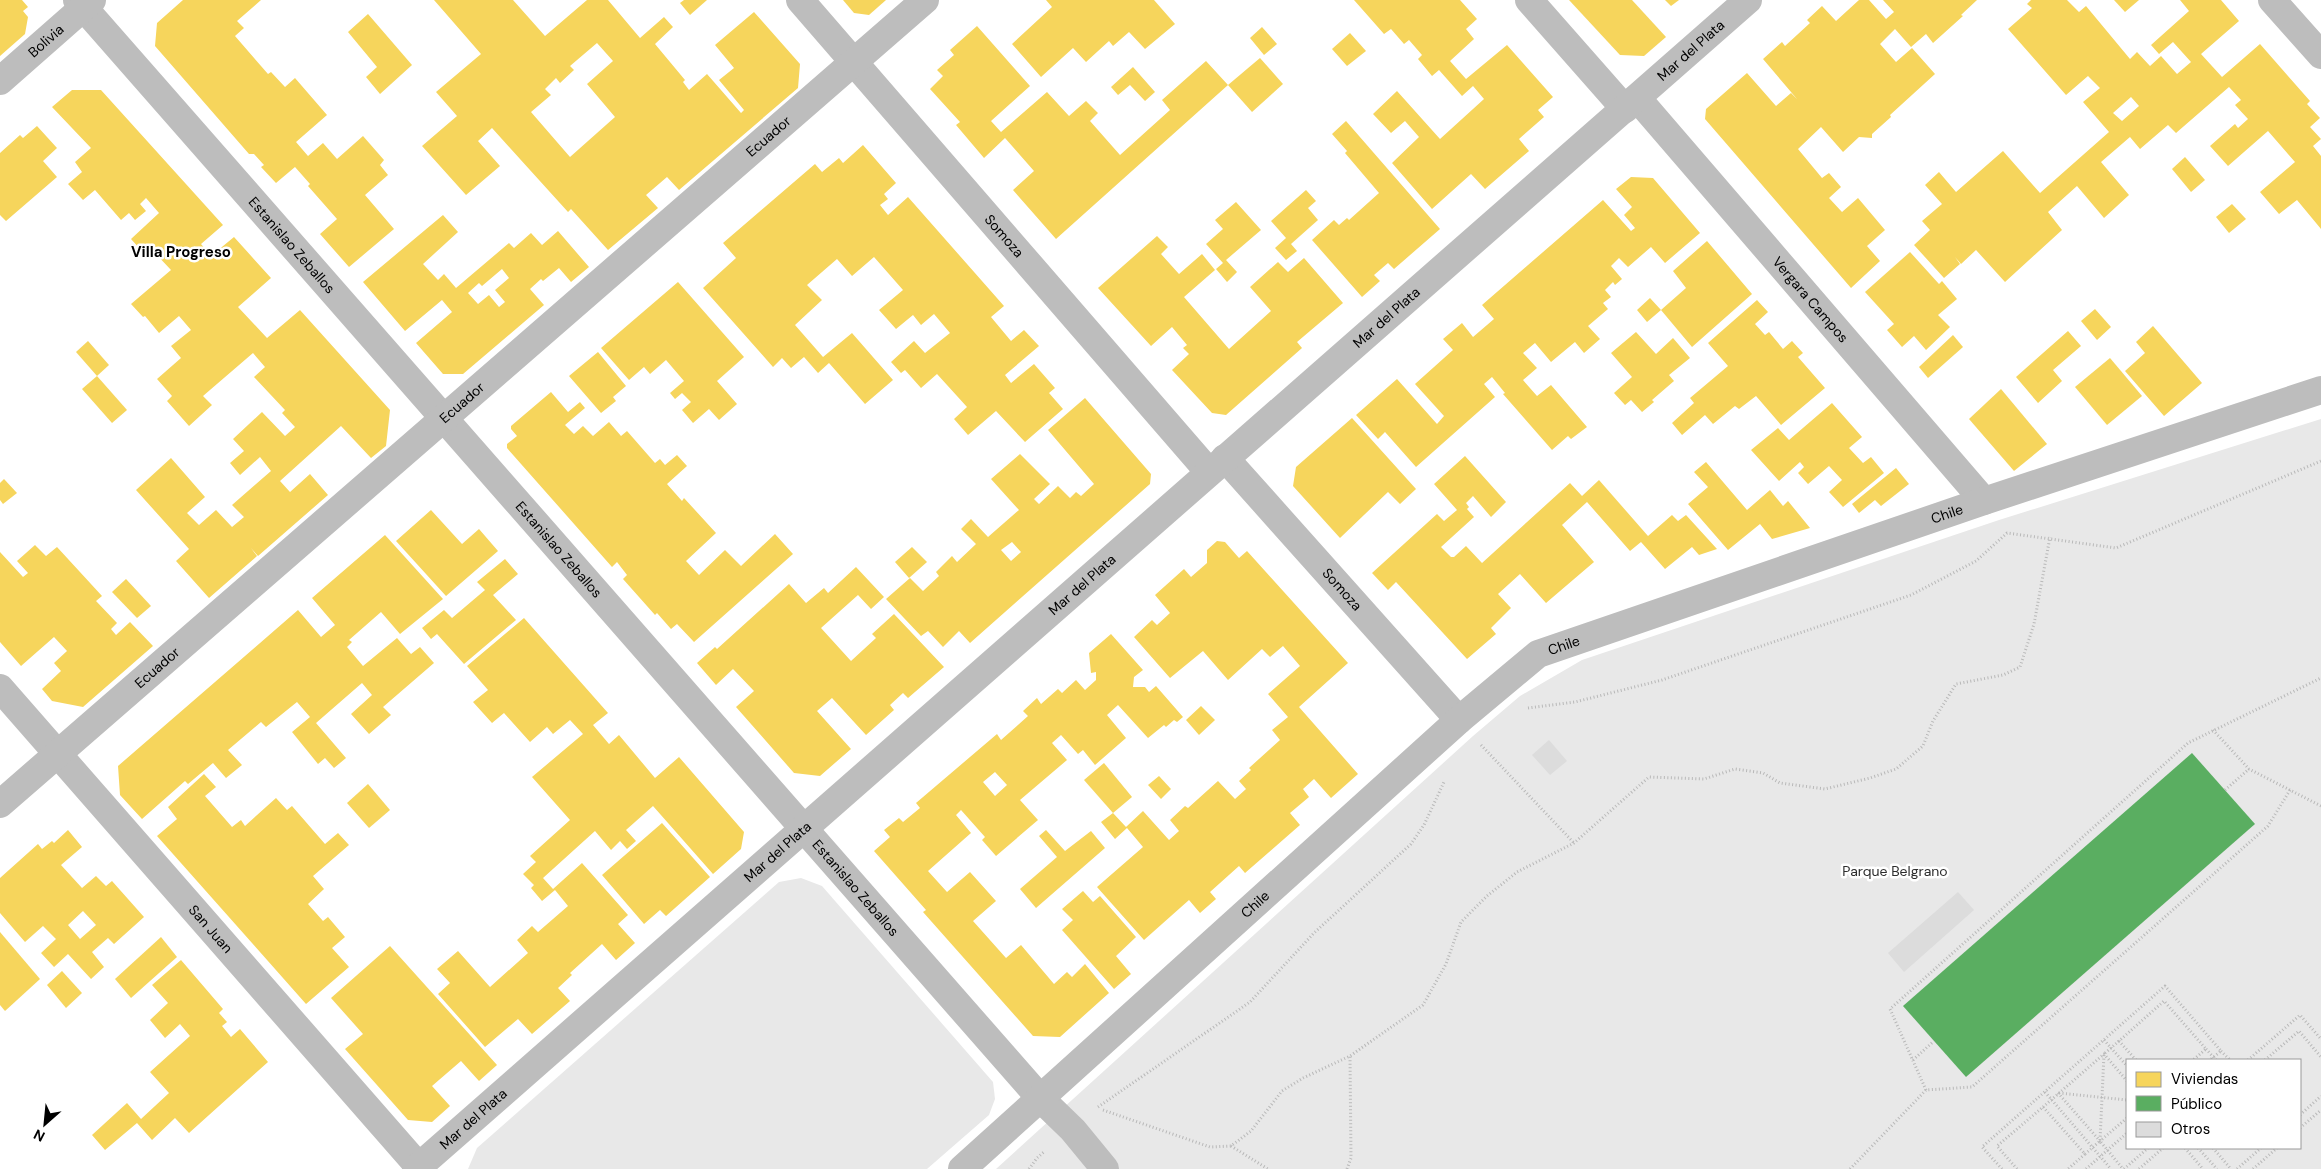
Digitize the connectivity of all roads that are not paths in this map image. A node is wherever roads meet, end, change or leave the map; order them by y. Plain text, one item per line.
1 (800, 0) edge
2 (925, 0) edge
3 (1529, 0) edge
4 (1748, 0) edge
5 (2272, 0) edge
6 (84, 2) edge
7 (2321, 55) edge
8 (854, 62) junction
9 (0, 81) edge
10 (1631, 103) junction
11 (2321, 390) edge
12 (443, 418) junction
13 (1217, 465) junction
14 (1984, 501) junction
15 (0, 688) edge
16 (1459, 720) junction
17 (57, 754) junction
18 (0, 804) edge
19 (804, 828) junction
20 (1041, 1099) junction
21 (419, 1168) edge
22 (962, 1169) edge
23 (1105, 1169) edge

1 - 8 street, Somoza
2 - 8 street, Ecuador
3 - 10 street, Vergara Campos
4 - 10 street, Mar del Plata
5 - 7 street
6 - 9 street, Bolivia
6 - 12 street, Estanislao Zeballos
8 - 12 street, Ecuador
8 - 13 street, Somoza
10 - 13 street, Mar del Plata
10 - 14 street, Vergara Campos
11 - 14 street, Chile
12 - 17 street, Ecuador
12 - 19 street, Estanislao Zeballos
13 - 16 street, Somoza
13 - 19 street, Mar del Plata
14 - 16 street, Chile
15 - 17 street, San Juan
16 - 20 street, Chile
17 - 18 street, Ecuador
17 - 21 street, San Juan
19 - 20 street, Estanislao Zeballos
19 - 21 street, Mar del Plata
20 - 22 street, Chile
20 - 23 street, Estanislao Zeballos

